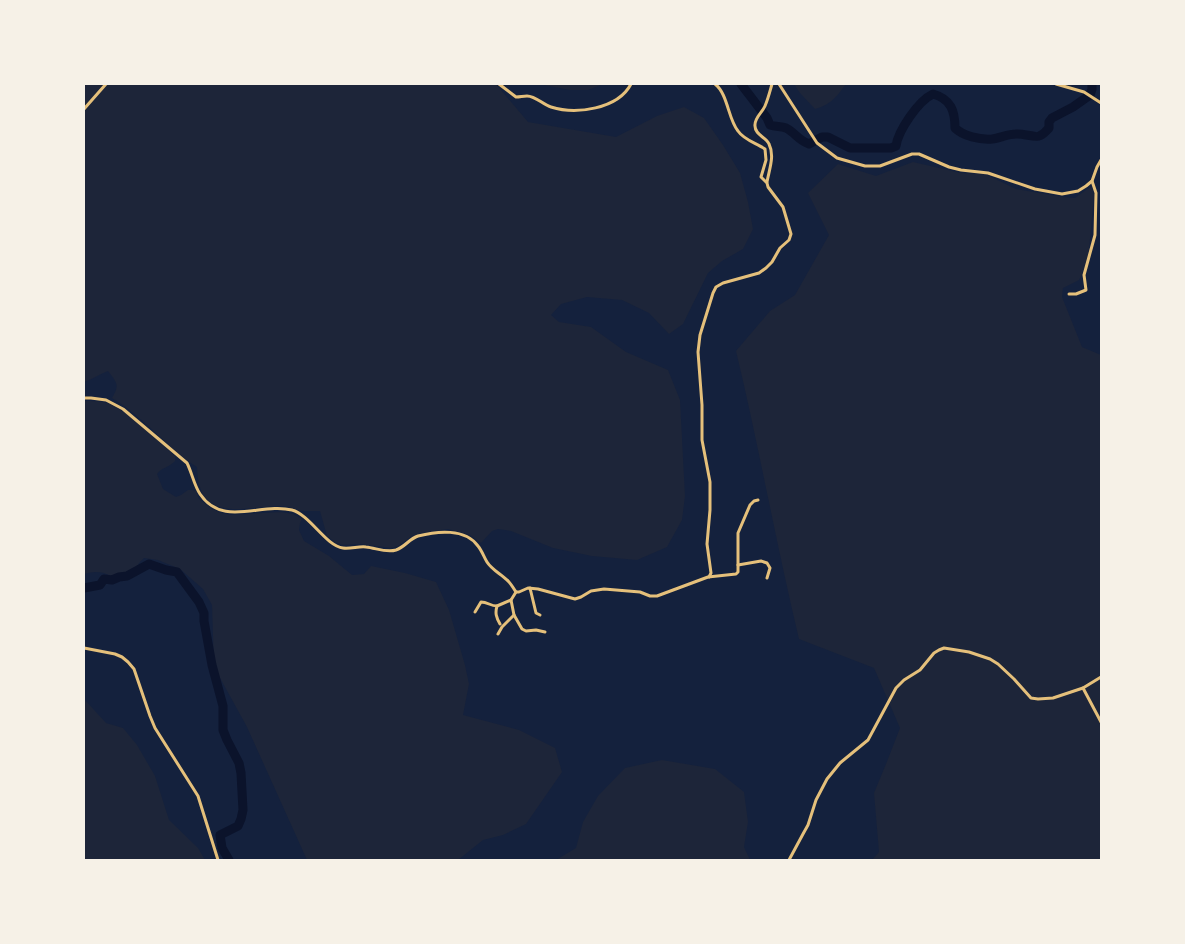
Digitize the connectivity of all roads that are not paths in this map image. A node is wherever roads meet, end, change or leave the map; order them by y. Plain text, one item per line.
1 (106, 84) edge
2 (499, 84) edge
3 (631, 84) edge
4 (715, 84) edge
5 (772, 84) edge
6 (780, 84) edge
7 (1056, 84) edge
8 (1101, 103) edge
9 (84, 109) edge
10 (1101, 160) edge
11 (1092, 181) junction
12 (767, 183) junction
13 (1069, 294) dead end
14 (84, 398) edge
15 (758, 500) dead end
16 (738, 565) junction
17 (708, 577) junction
18 (767, 578) dead end
19 (530, 588) junction
20 (516, 592) junction
21 (511, 600) junction
22 (497, 606) junction
23 (475, 612) dead end
24 (514, 615) junction
25 (540, 615) dead end
26 (500, 624) dead end
27 (545, 632) dead end
28 (498, 634) dead end
29 (84, 648) edge
30 (1101, 677) edge
31 (1083, 688) junction
32 (1101, 722) edge
33 (218, 860) edge
34 (789, 860) edge

1 - 9 street
2 - 3 street
4 - 12 street
5 - 12 street
6 - 11 street
7 - 8 street
10 - 11 street
11 - 13 street
12 - 17 street
14 - 20 street
15 - 16 street
16 - 17 street
16 - 18 street
17 - 19 street
19 - 20 street
19 - 25 street
20 - 21 street
21 - 22 street
21 - 24 street
22 - 23 street
22 - 26 street
24 - 27 street
24 - 28 street
29 - 33 street
30 - 31 street
31 - 32 street
31 - 34 street

